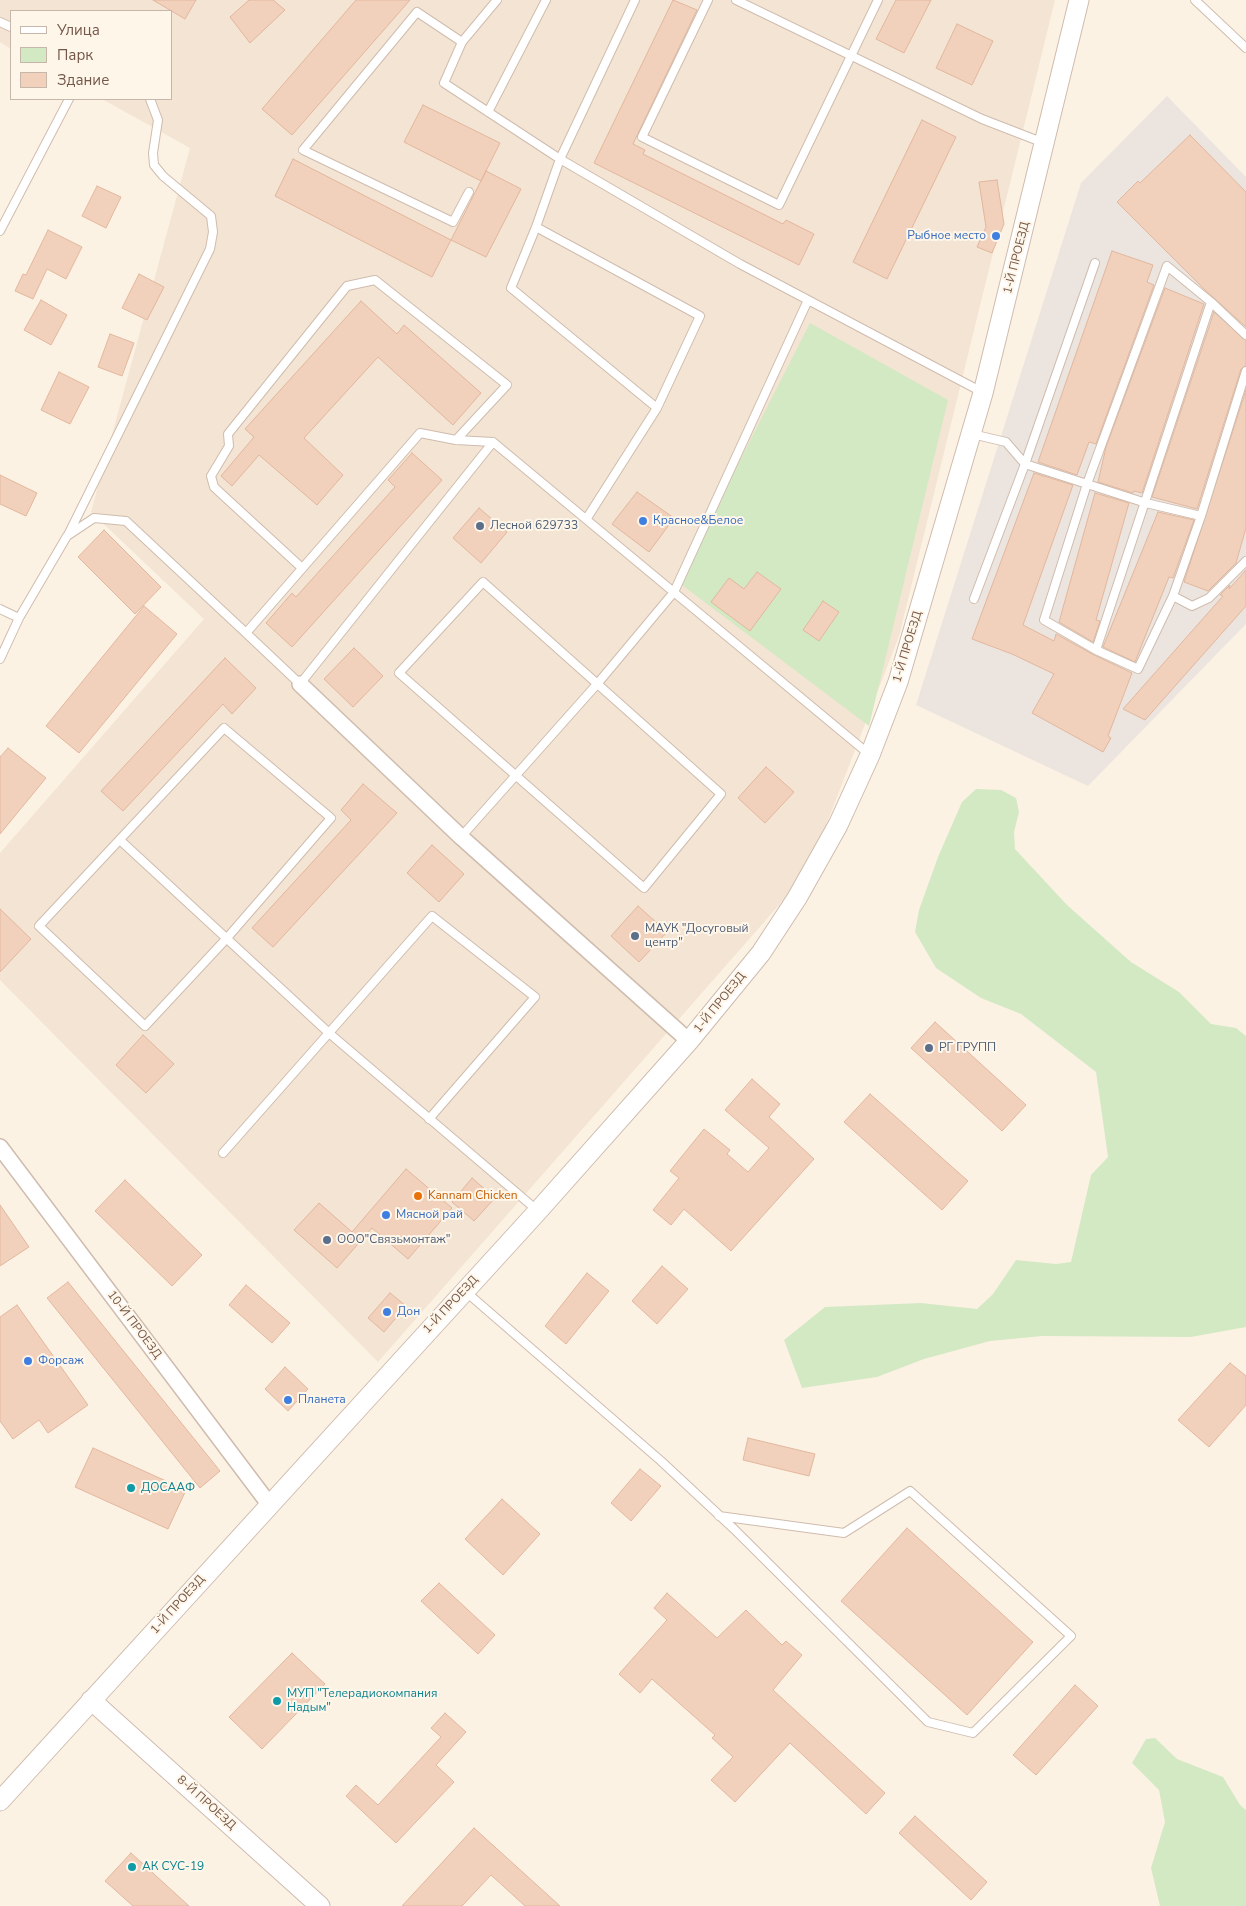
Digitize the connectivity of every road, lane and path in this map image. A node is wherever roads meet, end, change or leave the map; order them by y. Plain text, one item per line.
1 (497, 0) edge
2 (546, 0) edge
3 (635, 0) edge
4 (708, 0) edge
5 (736, 0) edge
6 (878, 0) edge
7 (1079, 0) edge
8 (1195, 0) edge
9 (462, 42) junction
10 (1246, 48) edge
11 (851, 56) junction
12 (68, 100) edge
13 (150, 100) edge
14 (488, 112) junction
15 (1046, 144) junction
16 (560, 158) junction
17 (469, 192) dead end
18 (536, 227) junction
19 (0, 231) edge
20 (1095, 263) dead end
21 (808, 300) junction
22 (1211, 302) junction
23 (1246, 335) edge
24 (1246, 371) edge
25 (983, 393) junction
26 (657, 408) junction
27 (972, 434) junction
28 (456, 440) junction
29 (494, 442) junction
30 (1025, 464) junction
31 (1087, 484) junction
32 (1146, 503) junction
33 (1202, 516) junction
34 (587, 518) junction
35 (67, 536) junction
36 (1246, 561) edge
37 (302, 568) junction
38 (674, 592) junction
39 (1173, 596) junction
40 (974, 599) dead end
41 (0, 609) edge
42 (19, 618) junction
43 (246, 633) junction
44 (1096, 650) junction
45 (0, 659) edge
46 (598, 683) junction
47 (300, 684) junction
48 (870, 755) junction
49 (515, 776) junction
50 (461, 837) junction
51 (121, 841) junction
52 (227, 938) junction
53 (329, 1033) junction
54 (689, 1041) junction
55 (429, 1119) junction
56 (0, 1147) edge
57 (223, 1154) dead end
58 (538, 1211) junction
59 (464, 1291) junction
60 (269, 1504) junction
61 (719, 1516) junction
62 (91, 1700) junction
63 (0, 1801) edge
64 (320, 1906) edge

1 - 9 lane
2 - 14 lane
3 - 16 lane
4 - 11 lane
5 - 11 lane
6 - 11 lane
7 - 15 street, 1-Й ПРОЕЗД
8 - 10 lane
9 - 14 lane
9 - 17 lane
11 - 15 lane
12 - 19 lane
13 - 35 lane
14 - 16 lane
15 - 25 street, 1-Й ПРОЕЗД
16 - 18 lane
16 - 21 lane
18 - 26 lane
18 - 26 lane
20 - 30 lane
21 - 25 lane
21 - 38 lane
22 - 23 lane
22 - 31 lane
22 - 32 lane
24 - 33 lane
25 - 27 street, 1-Й ПРОЕЗД
26 - 34 lane
27 - 30 lane
27 - 48 street, 1-Й ПРОЕЗД
28 - 29 lane
28 - 37 lane
28 - 37 lane
29 - 34 lane
29 - 47 lane
30 - 31 lane
30 - 40 lane
31 - 32 lane
31 - 44 lane
32 - 33 lane
32 - 44 lane
33 - 39 lane
34 - 38 lane
35 - 42 lane
35 - 43 lane
36 - 39 lane
37 - 43 lane
38 - 46 lane
38 - 48 lane
39 - 44 lane
41 - 42 lane
42 - 45 lane
43 - 47 lane
46 - 49 lane
46 - 49 lane
46 - 49 lane
47 - 50 street
48 - 54 street, 1-Й ПРОЕЗД
49 - 50 lane
50 - 54 street
51 - 52 lane
51 - 52 lane
51 - 52 lane
52 - 53 lane
53 - 55 lane
53 - 55 lane
53 - 57 lane
54 - 58 street, 1-Й ПРОЕЗД
55 - 58 lane
56 - 60 street, 10-Й ПРОЕЗД
58 - 59 street, 1-Й ПРОЕЗД
59 - 60 street, 1-Й ПРОЕЗД
59 - 61 lane
60 - 62 street, 1-Й ПРОЕЗД
61 - 61 lane
62 - 63 street, 1-Й ПРОЕЗД
62 - 64 street, 8-Й ПРОЕЗД

